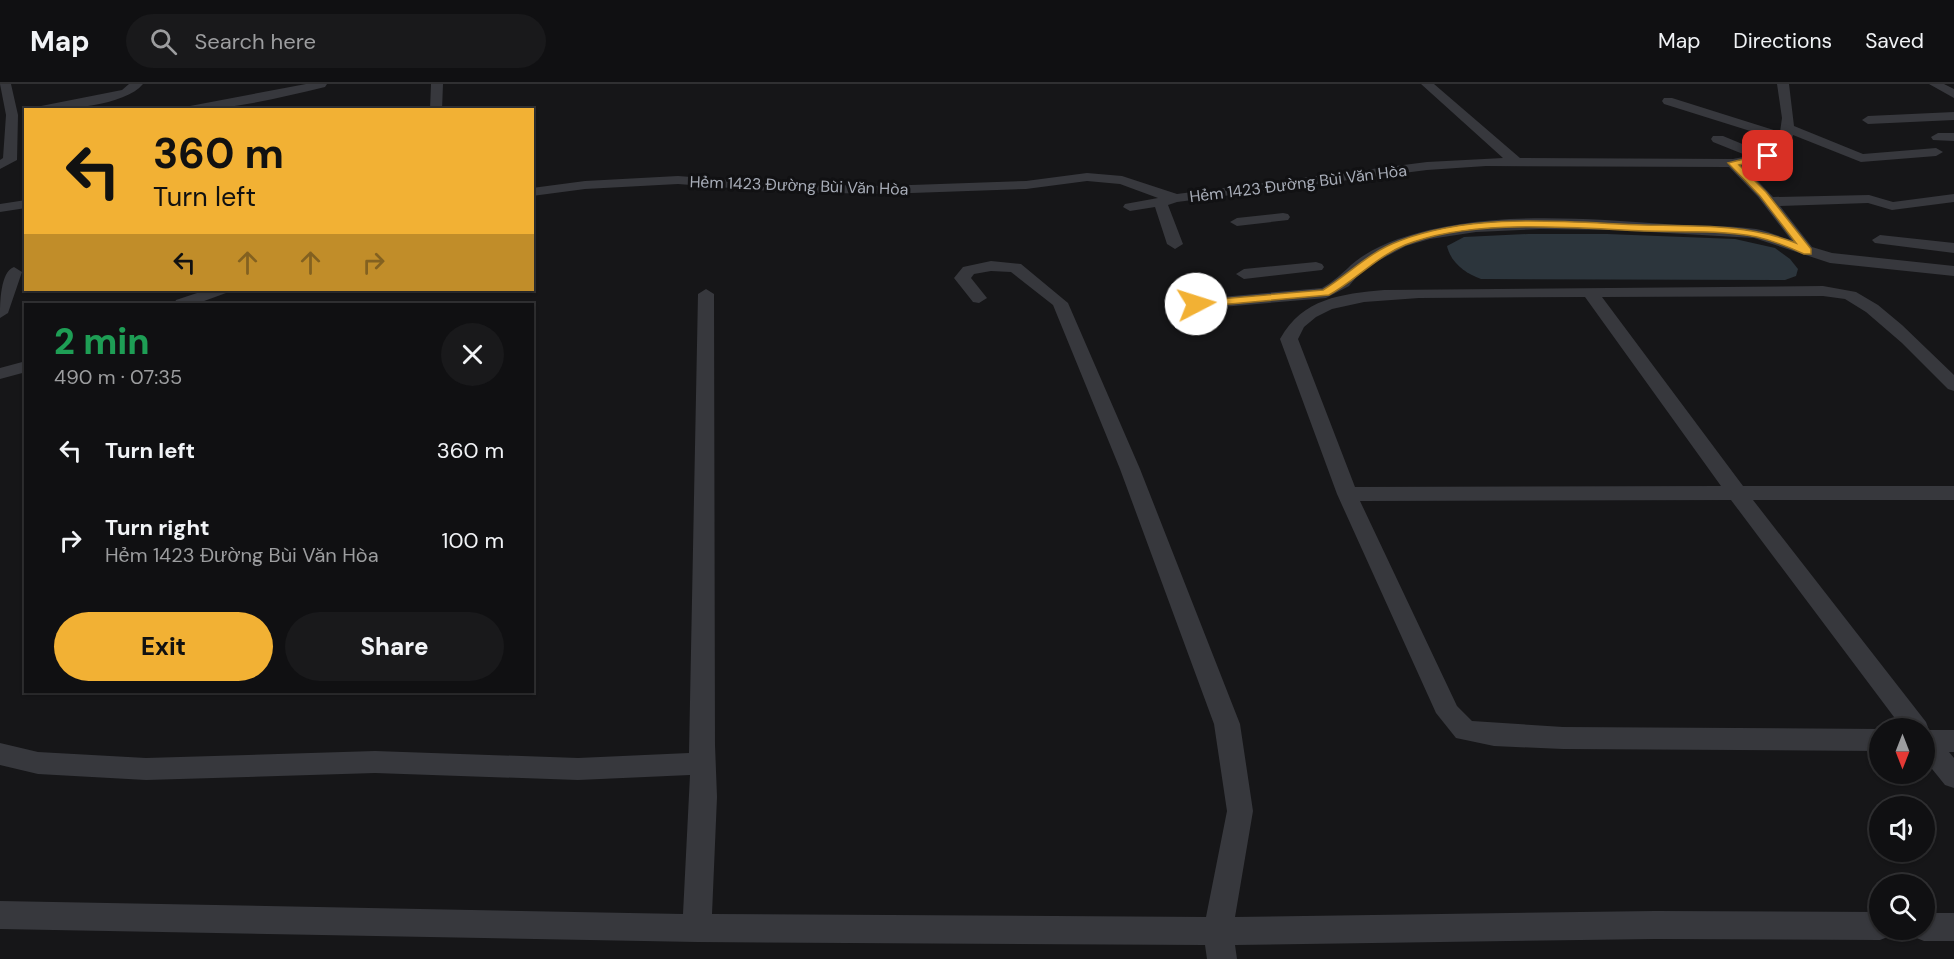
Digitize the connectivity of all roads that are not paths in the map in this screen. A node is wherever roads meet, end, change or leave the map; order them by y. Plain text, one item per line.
1 (5, 84) edge
2 (137, 84) edge
3 (321, 84) edge
4 (437, 84) edge
5 (1427, 84) edge
6 (1935, 84) edge
7 (291, 88) edge
8 (1779, 88) edge
9 (216, 90) dead end
10 (1952, 92) edge
11 (126, 93) junction
12 (1668, 101) dead end
13 (219, 105) junction
14 (50, 108) edge
15 (124, 108) edge
16 (202, 108) edge
17 (436, 108) edge
18 (13, 115) edge
19 (1954, 116) edge
20 (1868, 120) dead end
21 (1786, 133) junction
22 (1938, 137) dead end
23 (1954, 137) edge
24 (1718, 139) dead end
25 (1936, 152) dead end
26 (1762, 157) junction
27 (1515, 161) junction
28 (1733, 163) junction
29 (0, 165) edge
30 (534, 192) edge
31 (1178, 198) junction
32 (1954, 198) edge
33 (1160, 202) junction
34 (1769, 202) junction
35 (24, 204) edge
36 (1248, 205) junction
37 (1130, 207) dead end
38 (0, 208) edge
39 (1283, 217) dead end
40 (1237, 222) dead end
41 (1880, 240) dead end
42 (1175, 244) dead end
43 (1954, 248) edge
44 (1808, 252) junction
45 (1954, 271) edge
46 (13, 272) edge
47 (1244, 274) dead end
48 (1339, 285) junction
49 (706, 294) dead end
50 (1591, 294) junction
51 (210, 295) edge
52 (979, 298) dead end
53 (185, 303) edge
54 (1174, 306) dead end
55 (0, 313) edge
56 (24, 367) edge
57 (0, 374) edge
58 (1954, 385) edge
59 (1736, 492) junction
60 (1954, 493) edge
61 (1347, 494) junction
62 (1908, 718) edge
63 (1935, 739) edge
64 (1869, 740) edge
65 (1954, 741) edge
66 (1935, 752) edge
67 (0, 754) edge
68 (702, 763) junction
69 (1954, 777) edge
70 (0, 915) edge
71 (1869, 926) edge
72 (1935, 927) edge
73 (1954, 927) edge
74 (697, 928) junction
75 (1220, 945) edge

1 - 18 street
2 - 11 street
3 - 7 street
4 - 17 street
5 - 27 street
6 - 10 street
7 - 13 street
8 - 21 street
9 - 13 street
11 - 14 street
11 - 15 street
12 - 21 street
13 - 16 street
18 - 29 street
19 - 20 street
21 - 25 street
21 - 26 street, Hẻm 1423 Đường Bùi Văn Hòa
22 - 23 street
24 - 26 street
26 - 28 street, Hẻm 1423 Đường Bùi Văn Hòa
27 - 28 street, Hẻm 1423 Đường Bùi Văn Hòa
27 - 36 street, Hẻm 1423 Đường Bùi Văn Hòa
28 - 34 street
30 - 31 street, Hẻm 1423 Đường Bùi Văn Hòa
31 - 33 street
31 - 36 street, Hẻm 1423 Đường Bùi Văn Hòa
32 - 34 street
33 - 37 street
33 - 42 street
34 - 44 street
35 - 38 street
36 - 39 street
36 - 40 street
41 - 43 street
44 - 45 street
44 - 48 street
46 - 55 street
47 - 48 street
48 - 54 street
49 - 68 street
50 - 58 street
50 - 59 street
50 - 61 street
51 - 53 street
52 - 75 street
56 - 57 street
59 - 60 street
59 - 61 street
59 - 62 street
61 - 64 street
63 - 65 street
66 - 69 street
67 - 68 street
68 - 74 street
70 - 74 street
71 - 75 street
72 - 73 street
74 - 75 street

